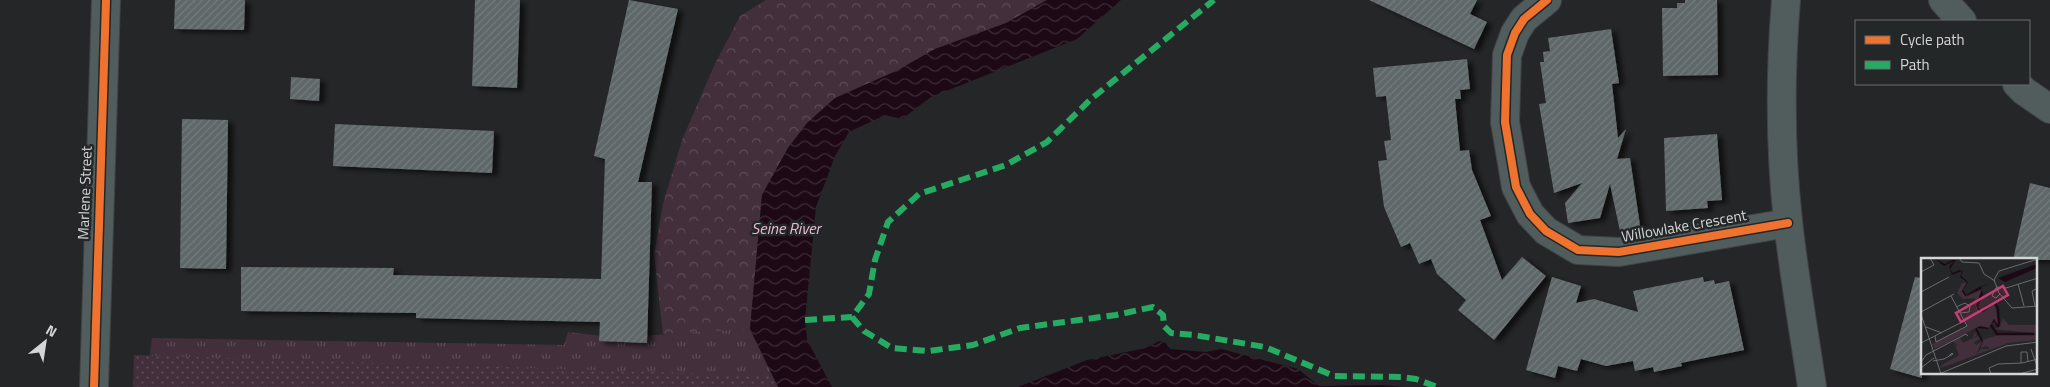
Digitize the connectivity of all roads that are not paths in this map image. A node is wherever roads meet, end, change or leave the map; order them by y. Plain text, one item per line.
1 (106, 0) edge
2 (1547, 0) edge
3 (1786, 0) edge
4 (1943, 0) edge
5 (1961, 20) edge
6 (2018, 85) edge
7 (2050, 109) edge
8 (1788, 223) junction
9 (94, 387) edge
10 (1812, 387) edge

1 - 9 street, Marlene Street
2 - 8 street, Willowlake Crescent
3 - 8 street
4 - 5 street
6 - 7 street
8 - 10 street

